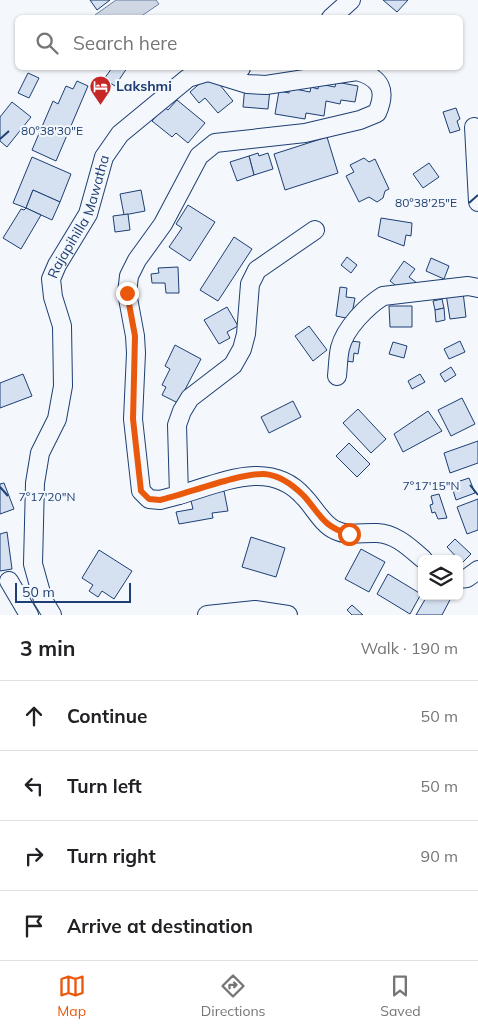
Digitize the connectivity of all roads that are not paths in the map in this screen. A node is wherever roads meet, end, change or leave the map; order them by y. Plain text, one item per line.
1 (351, 0) edge
2 (334, 15) edge
3 (232, 70) edge
4 (208, 72) junction
5 (474, 127) dead end
6 (478, 202) edge
7 (315, 230) dead end
8 (478, 288) edge
9 (337, 376) dead end
10 (179, 495) junction
11 (419, 555) edge
12 (478, 570) edge
13 (463, 578) edge
14 (9, 581) dead end
15 (29, 615) edge
16 (52, 615) edge
17 (207, 615) edge
18 (288, 615) edge

1 - 2 street
3 - 4 street, Rajapihilla Mawatha
4 - 10 street
4 - 16 street, Rajapihilla Mawatha
5 - 6 street
7 - 10 street
8 - 9 street
10 - 11 street
12 - 13 street
14 - 15 street
17 - 18 street

